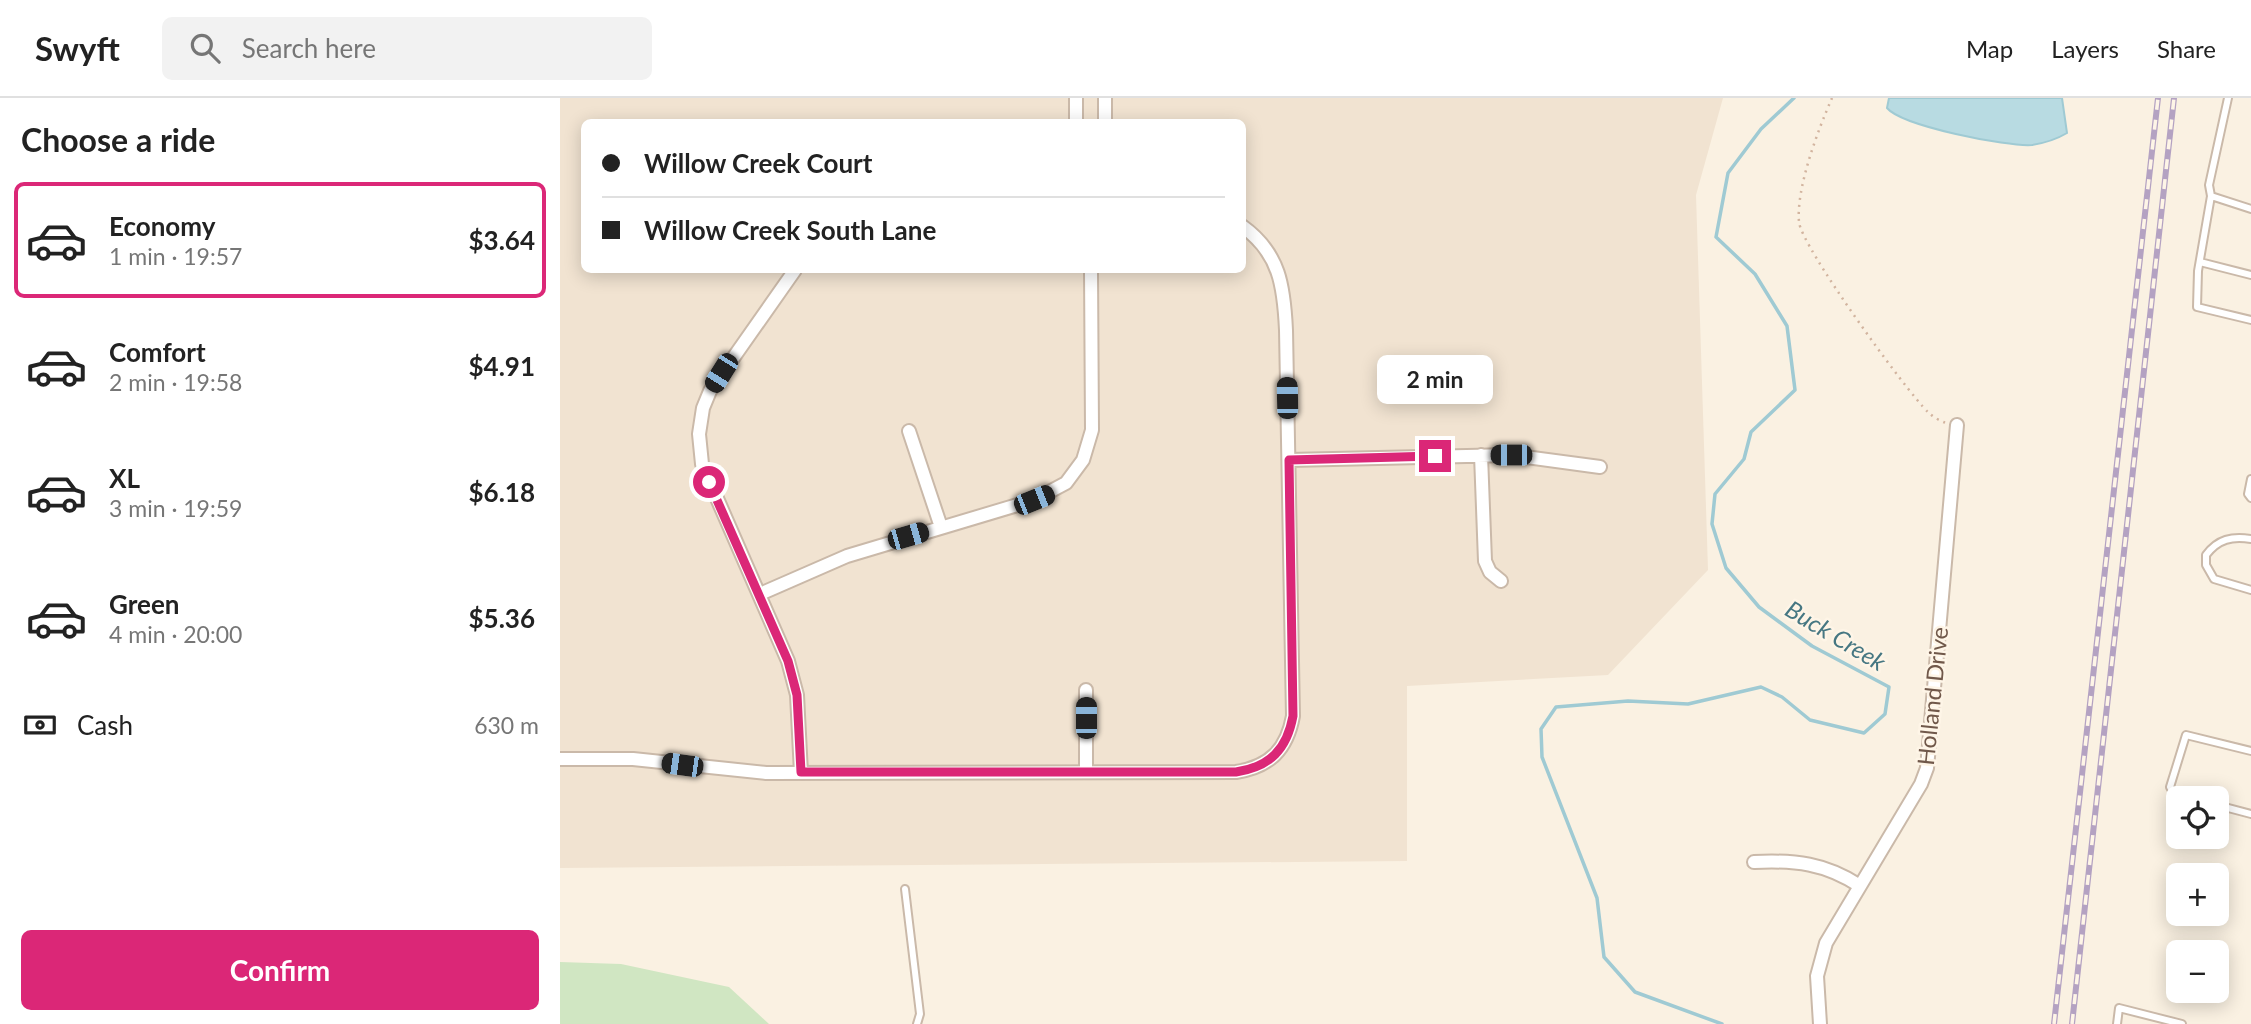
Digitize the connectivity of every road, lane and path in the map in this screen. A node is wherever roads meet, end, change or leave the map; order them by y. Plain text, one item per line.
1 (1076, 98) edge
2 (1105, 98) edge
3 (1832, 98) edge
4 (2228, 98) edge
5 (1076, 119) edge
6 (1105, 119) edge
7 (2211, 196) junction
8 (2251, 209) edge
9 (1246, 230) edge
10 (2200, 262) junction
11 (793, 273) edge
12 (1090, 273) edge
13 (2251, 275) edge
14 (2251, 320) edge
15 (1957, 425) joint
16 (909, 431) dead end
17 (1481, 455) junction
18 (1289, 460) junction
19 (1600, 467) dead end
20 (2251, 479) edge
21 (2251, 498) edge
22 (942, 527) junction
23 (2251, 539) edge
24 (1501, 581) dead end
25 (2251, 590) edge
26 (760, 594) junction
27 (1086, 690) dead end
28 (2251, 751) edge
29 (565, 759) edge
30 (801, 772) junction
31 (1086, 772) junction
32 (2170, 786) edge
33 (2229, 808) edge
34 (2251, 814) edge
35 (1754, 862) dead end
36 (1860, 886) junction
37 (905, 889) dead end
38 (917, 1024) edge
39 (1820, 1024) edge
40 (2117, 1024) edge
41 (2182, 1024) edge

1 - 5 street
2 - 6 street
3 - 15 path
4 - 7 lane
7 - 8 lane
7 - 10 lane
9 - 18 street
10 - 13 lane
10 - 14 lane
11 - 26 street
12 - 22 street
15 - 36 street, Holland Drive
16 - 22 street
17 - 18 street
17 - 19 street
17 - 24 street
18 - 31 street
20 - 21 lane
22 - 26 street
23 - 25 lane
26 - 30 street
27 - 31 street
28 - 32 lane
29 - 30 street
30 - 31 street
33 - 34 lane
35 - 36 street
36 - 39 street, Holland Drive
37 - 38 lane
40 - 41 lane

